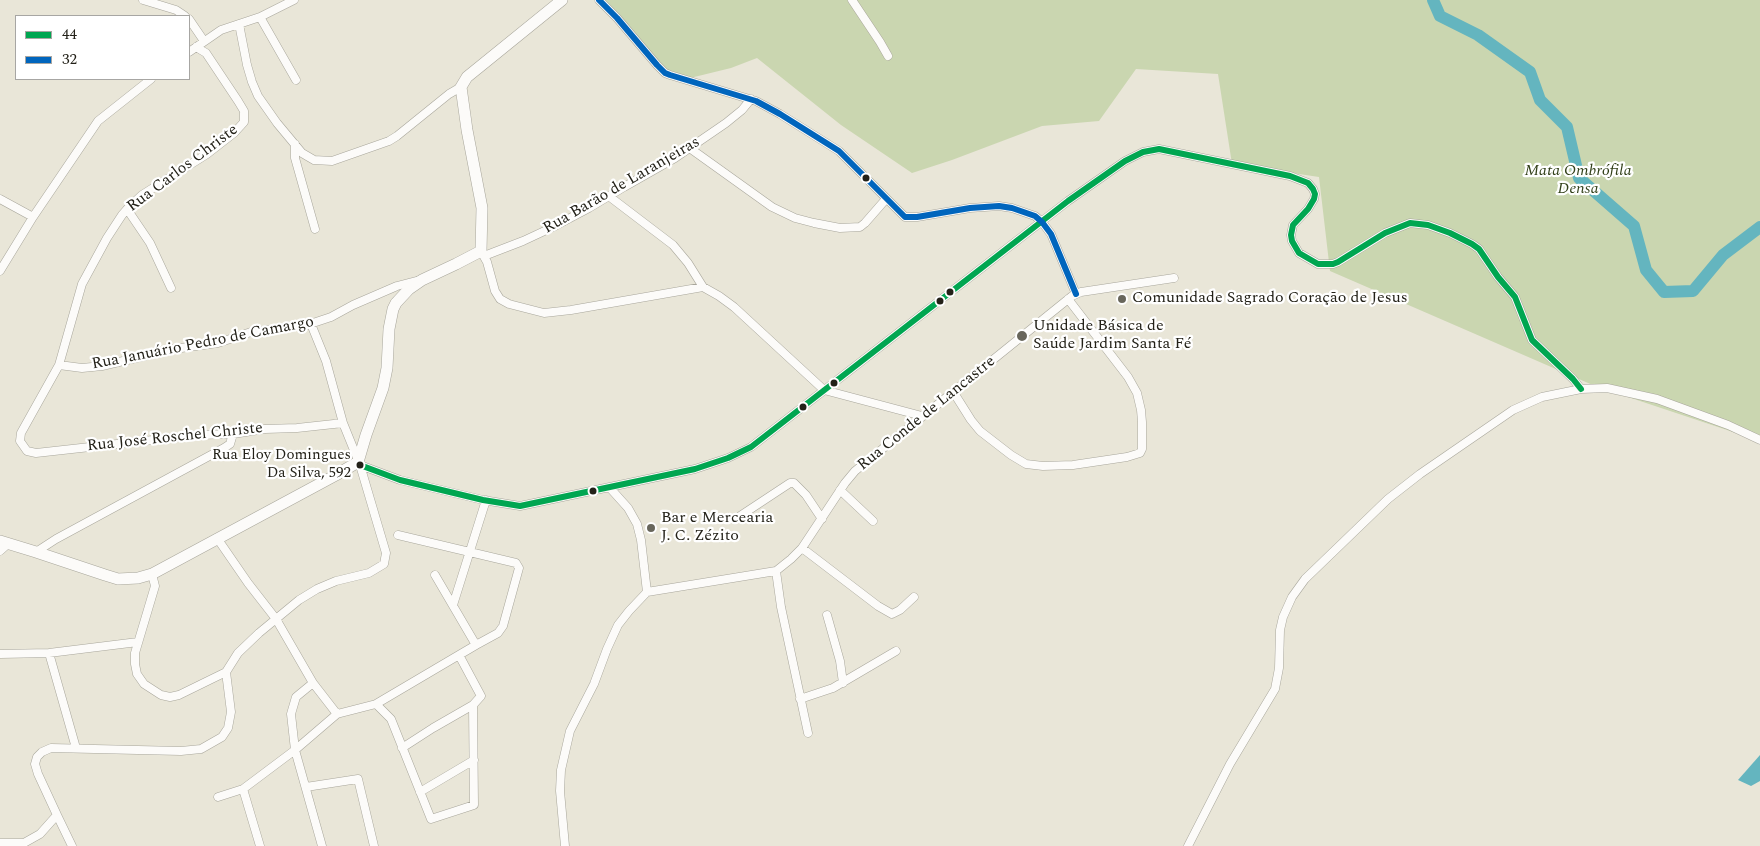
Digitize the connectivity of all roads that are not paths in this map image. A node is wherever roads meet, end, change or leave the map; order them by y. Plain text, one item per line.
1 (143, 0) edge
2 (294, 0) edge
3 (562, 0) edge
4 (598, 0) edge
5 (852, 0) edge
6 (184, 15) edge
7 (260, 17) junction
8 (190, 20) edge
9 (239, 24) junction
10 (204, 41) junction
11 (196, 47) junction
12 (190, 51) edge
13 (888, 56) dead end
14 (150, 80) edge
15 (296, 80) dead end
16 (461, 87) junction
17 (751, 99) junction
18 (295, 144) junction
19 (691, 149) junction
20 (610, 197) junction
21 (0, 199) edge
22 (886, 199) junction
23 (127, 209) junction
24 (33, 217) junction
25 (1042, 222) junction
26 (315, 229) dead end
27 (482, 253) junction
28 (0, 271) edge
29 (1174, 278) dead end
30 (422, 280) junction
31 (171, 288) dead end
32 (703, 288) junction
33 (1076, 294) junction
34 (1068, 299) junction
35 (345, 309) joint
36 (311, 324) junction
37 (59, 365) junction
38 (1581, 389) junction
39 (824, 390) junction
40 (954, 393) junction
41 (922, 416) junction
42 (343, 423) junction
43 (21, 433) joint
44 (233, 434) junction
45 (1760, 440) edge
46 (359, 463) junction
47 (610, 488) junction
48 (840, 490) junction
49 (486, 500) junction
50 (740, 516) dead end
51 (822, 519) junction
52 (873, 521) dead end
53 (398, 535) dead end
54 (217, 538) junction
55 (3, 545) edge
56 (802, 548) junction
57 (36, 552) junction
58 (470, 552) junction
59 (776, 571) junction
60 (152, 574) junction
61 (435, 575) dead end
62 (647, 592) junction
63 (914, 596) dead end
64 (453, 605) junction
65 (828, 615) dead end
66 (276, 619) junction
67 (138, 642) junction
68 (476, 645) junction
69 (896, 651) dead end
70 (49, 653) junction
71 (0, 654) edge
72 (459, 655) junction
73 (226, 672) junction
74 (313, 683) junction
75 (843, 683) junction
76 (800, 699) junction
77 (376, 704) junction
78 (473, 705) junction
79 (338, 714) junction
80 (808, 733) dead end
81 (76, 748) junction
82 (402, 748) junction
83 (295, 750) junction
84 (474, 760) junction
85 (306, 788) junction
86 (243, 789) junction
87 (420, 792) junction
88 (218, 797) dead end
89 (57, 815) junction
90 (0, 843) edge
91 (72, 846) edge
92 (260, 846) edge
93 (322, 846) edge
94 (374, 846) edge
95 (565, 846) edge
96 (1188, 846) edge

1 - 6 street
2 - 7 street
3 - 16 main road
4 - 17 street
5 - 13 street
7 - 9 street
7 - 15 street
8 - 10 street
9 - 10 street
9 - 18 street
10 - 11 street
11 - 12 street
11 - 23 street, Rua Carlos Christe
14 - 24 street
16 - 18 street
16 - 27 main road
17 - 19 street, Rua Barão de Laranjeiras
17 - 22 street
18 - 26 street
19 - 20 street, Rua Barão de Laranjeiras
19 - 22 street
20 - 27 street, Rua Barão de Laranjeiras
20 - 32 street
21 - 24 street
22 - 25 street
23 - 31 street
23 - 37 street, Rua Carlos Christe
24 - 28 street
25 - 33 street
25 - 38 street
25 - 39 street
27 - 30 main road, Rua Barão de Laranjeiras
27 - 32 street
29 - 33 street, Rua Conde de Lancastre
30 - 35 street, Rua Barão de Laranjeiras
30 - 46 main road
32 - 39 street
33 - 34 street, Rua Conde de Lancastre
34 - 40 street, Rua Conde de Lancastre
34 - 40 street
35 - 36 street, Rua Januário Pedro de Camargo
36 - 37 street, Rua Januário Pedro de Camargo
36 - 42 street
37 - 43 street, Rua Carlos Christe
38 - 45 street
38 - 96 street
39 - 41 street
39 - 47 street
40 - 41 street, Rua Conde de Lancastre
41 - 48 street, Rua Conde de Lancastre
42 - 44 street, Rua José Roschel Christe
42 - 46 street
43 - 44 street, Rua José Roschel Christe
44 - 57 street
46 - 49 street
46 - 54 main road
46 - 66 street
47 - 49 street
47 - 62 street
48 - 51 street, Rua Conde de Lancastre
48 - 52 street
49 - 58 street
50 - 51 street
51 - 56 street, Rua Conde de Lancastre
53 - 58 street
54 - 60 main road
54 - 66 street
55 - 57 main road
56 - 59 street, Rua Conde de Lancastre
56 - 63 street
57 - 60 main road
58 - 64 street
58 - 68 street
59 - 62 street, Rua Conde de Lancastre
59 - 76 street
60 - 67 street
61 - 64 street
62 - 95 street
64 - 68 street
65 - 75 street
66 - 73 street
66 - 74 street
67 - 70 street
67 - 73 street
68 - 72 street
69 - 75 street
70 - 71 street
70 - 81 street
72 - 77 street
72 - 78 street
73 - 81 street
74 - 79 street
74 - 83 street
75 - 76 street
76 - 80 street
77 - 79 street
77 - 82 street
78 - 82 street
78 - 84 street
79 - 83 street
81 - 89 street
82 - 87 street
83 - 85 street
83 - 86 street
84 - 87 street
84 - 87 street
85 - 93 street
85 - 94 street
86 - 88 street
86 - 92 street
89 - 90 street
89 - 91 street

